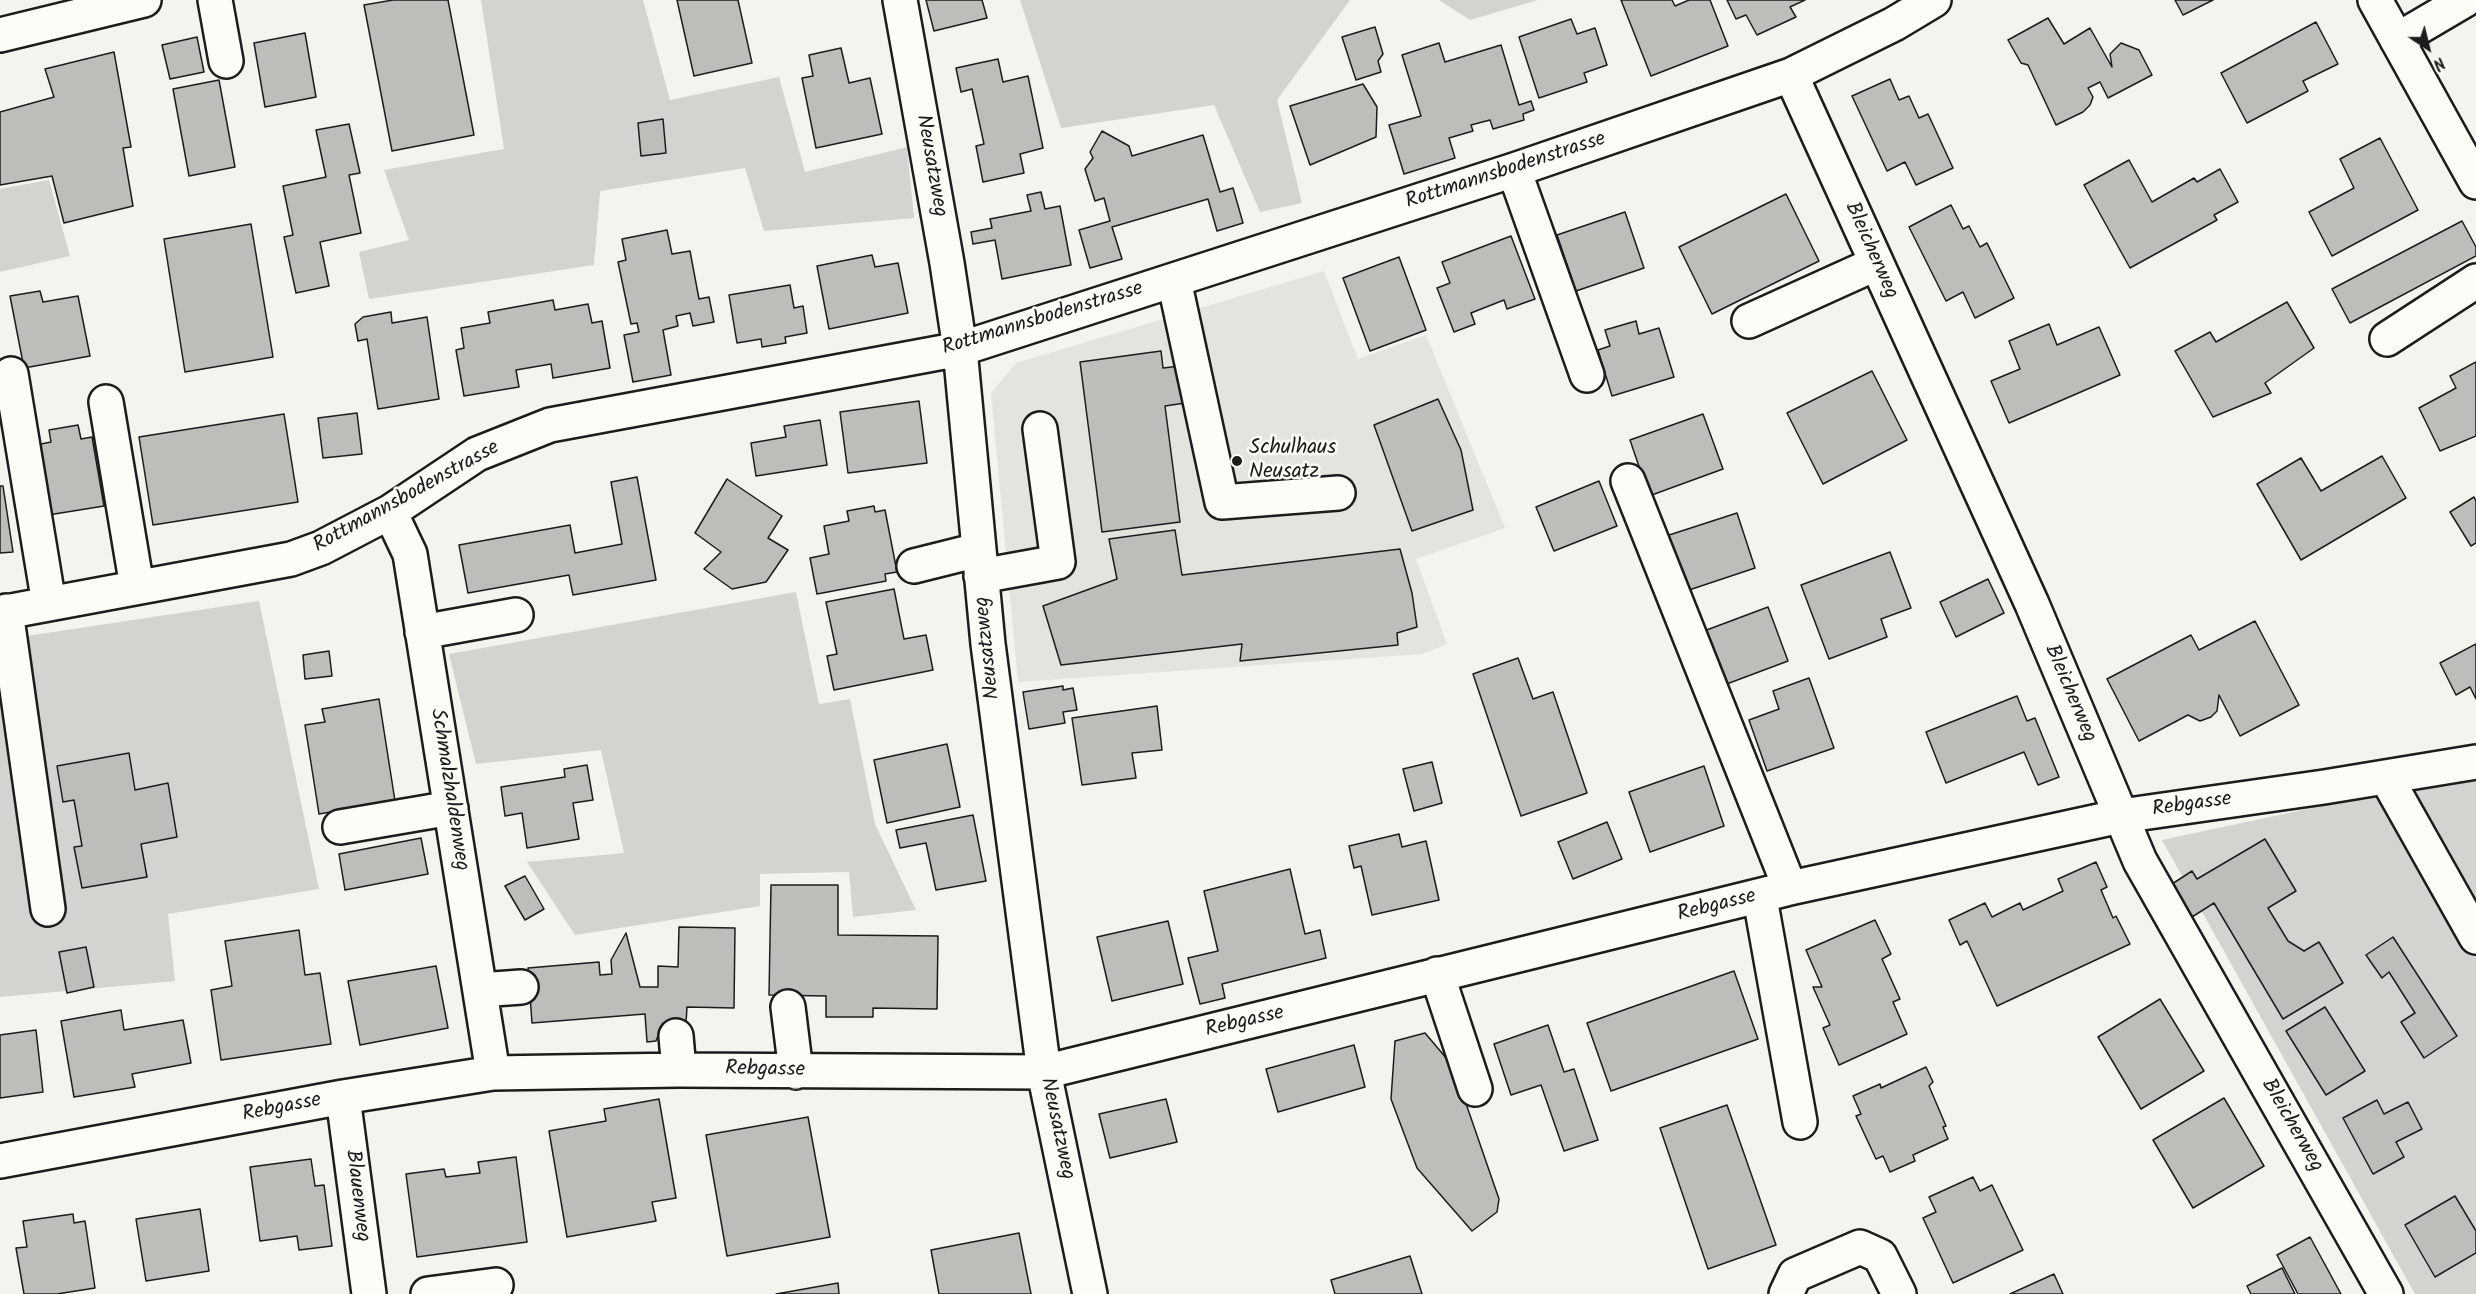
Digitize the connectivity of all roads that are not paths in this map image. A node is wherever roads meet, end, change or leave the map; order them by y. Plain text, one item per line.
1 (214, 0) edge
2 (900, 0) edge
3 (1935, 0) edge
4 (2375, 0) edge
5 (2465, 0) edge
6 (132, 1) edge
7 (1888, 12) edge
8 (0, 35) edge
9 (2397, 40) junction
10 (226, 61) dead end
11 (1791, 75) junction
12 (2471, 160) edge
13 (1514, 170) junction
14 (1875, 264) junction
15 (1174, 280) junction
16 (2476, 281) edge
17 (1749, 321) dead end
18 (2387, 339) dead end
19 (960, 349) junction
20 (11, 374) dead end
21 (1587, 375) dead end
22 (106, 402) dead end
23 (1040, 429) dead end
24 (1628, 481) dead end
25 (1338, 493) dead end
26 (390, 512) junction
27 (980, 563) junction
28 (914, 566) dead end
29 (137, 587) junction
30 (49, 604) junction
31 (3, 612) edge
32 (516, 615) dead end
33 (422, 632) junction
34 (2476, 762) edge
35 (2386, 777) junction
36 (451, 808) junction
37 (2121, 816) junction
38 (340, 827) dead end
39 (1790, 888) junction
40 (1760, 898) junction
41 (48, 909) dead end
42 (2476, 937) edge
43 (1437, 974) junction
44 (521, 987) dead end
45 (480, 990) junction
46 (788, 1007) dead end
47 (676, 1036) dead end
48 (679, 1070) junction
49 (796, 1072) junction
50 (1044, 1072) junction
51 (493, 1073) junction
52 (1475, 1089) dead end
53 (343, 1097) junction
54 (1800, 1122) dead end
55 (0, 1161) edge
56 (496, 1285) dead end
57 (369, 1294) edge
58 (428, 1294) edge
59 (1090, 1294) edge
60 (1786, 1294) edge
61 (1899, 1294) edge
62 (2386, 1294) edge

1 - 10 street
2 - 19 street, Neusatzweg
3 - 7 street, Rottmannsbodenstrasse
4 - 9 street
5 - 9 street
6 - 8 street
7 - 11 street, Rottmannsbodenstrasse
9 - 12 street
11 - 13 street, Rottmannsbodenstrasse
11 - 14 street, Bleicherweg
13 - 15 street, Rottmannsbodenstrasse
13 - 21 street
14 - 17 street
14 - 37 street, Bleicherweg
15 - 19 street, Rottmannsbodenstrasse
15 - 25 street
16 - 18 street
19 - 26 street, Rottmannsbodenstrasse
19 - 27 street, Neusatzweg
20 - 30 street
22 - 29 street
23 - 27 street
24 - 39 street
26 - 29 street, Rottmannsbodenstrasse
26 - 33 street, Schmalzhaldenweg
27 - 28 street
27 - 50 street, Neusatzweg
29 - 30 street, Rottmannsbodenstrasse
30 - 31 street, Rottmannsbodenstrasse
31 - 41 street
32 - 33 street
33 - 36 street, Schmalzhaldenweg
34 - 35 street, Rebgasse
35 - 37 street, Rebgasse
35 - 42 street
36 - 38 street
36 - 45 street, Schmalzhaldenweg
37 - 39 street, Rebgasse
37 - 62 street, Bleicherweg
39 - 40 street, Rebgasse
40 - 43 street, Rebgasse
40 - 54 street
43 - 50 street, Rebgasse
43 - 52 street
44 - 45 street
45 - 51 street, Schmalzhaldenweg
46 - 49 street
47 - 48 street
48 - 49 street, Rebgasse
48 - 51 street, Rebgasse
49 - 50 street, Rebgasse
50 - 59 street, Neusatzweg
51 - 53 street, Rebgasse
53 - 55 street, Rebgasse
53 - 57 street, Blauenweg
56 - 58 street
60 - 61 street

